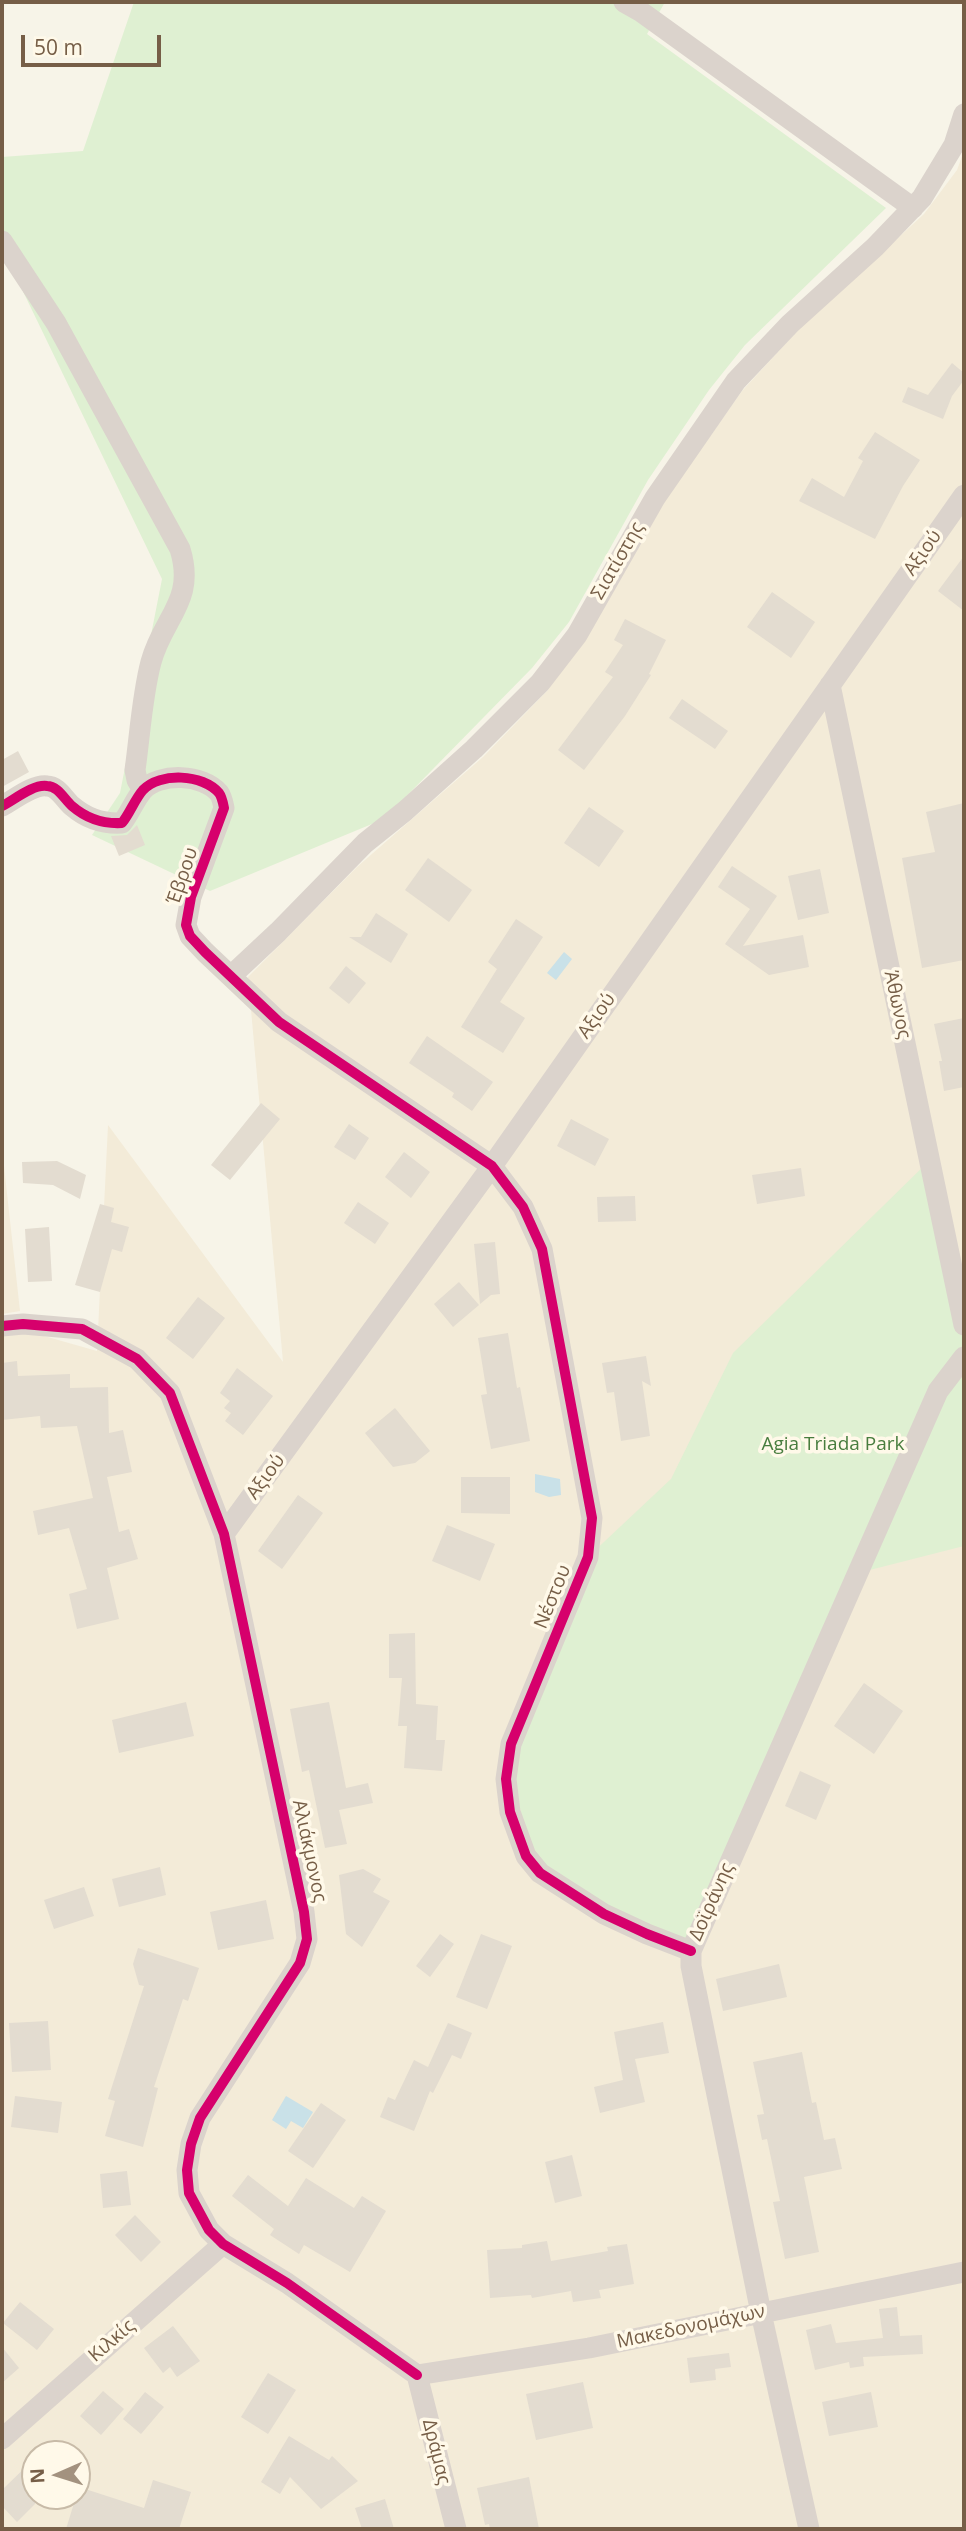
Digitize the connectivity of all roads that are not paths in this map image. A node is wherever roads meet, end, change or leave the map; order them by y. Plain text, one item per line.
1 (624, 2) edge
2 (964, 114) edge
3 (913, 208) junction
4 (2, 241) edge
5 (964, 495) edge
6 (830, 685) junction
7 (143, 790) junction
8 (2, 806) edge
9 (231, 976) junction
10 (492, 1166) junction
11 (964, 1325) edge
12 (2, 1326) edge
13 (964, 1357) edge
14 (224, 1534) junction
15 (691, 1951) junction
16 (223, 2244) junction
17 (964, 2272) edge
18 (761, 2313) junction
19 (417, 2375) junction
20 (2, 2439) edge
21 (456, 2529) edge
22 (809, 2529) edge

1 - 3 street
2 - 3 street, Σιατίστης
3 - 9 street, Σιατίστης
4 - 7 street
5 - 6 street, Αξιού
6 - 10 street, Αξιού
6 - 11 street, Άθωνος
7 - 8 street
7 - 9 street, Έβρου
9 - 10 street, Έβρου
10 - 14 street, Αξιού
10 - 15 street, Νέστου
12 - 14 street, Αλιάκμονος
13 - 15 street, Δοϊράνης
14 - 16 street, Αλιάκμονος
15 - 18 street, Δοϊράνης
16 - 19 street, Αλιάκμονος
16 - 20 street, Κιλκίς
17 - 18 street, Μακεδονομάχων
18 - 19 street, Μακεδονομάχων
18 - 22 street, Δοϊράνης
19 - 21 street, Δράμας

